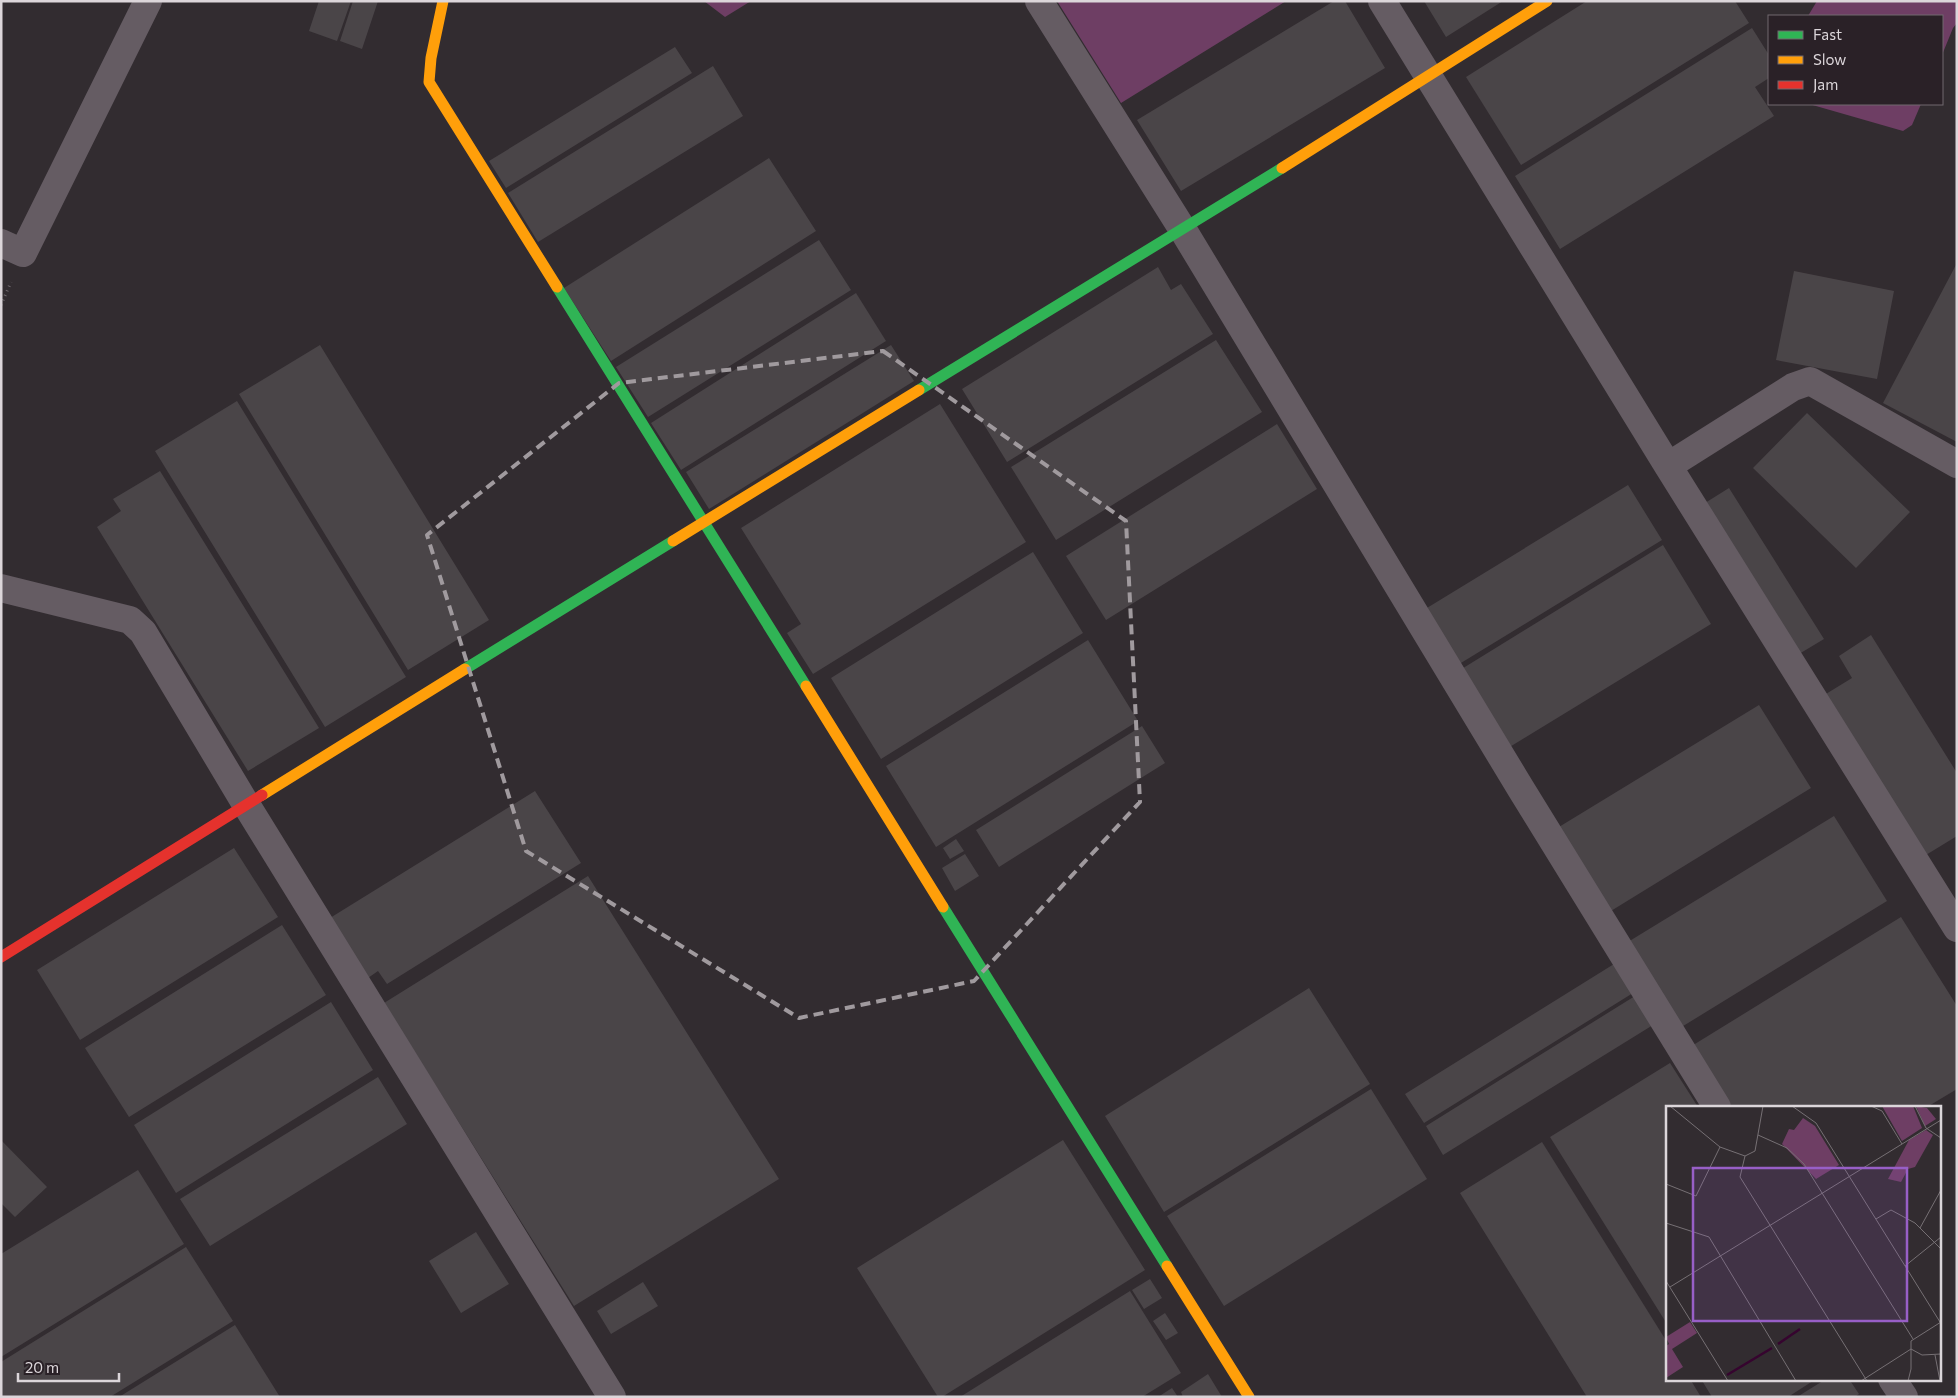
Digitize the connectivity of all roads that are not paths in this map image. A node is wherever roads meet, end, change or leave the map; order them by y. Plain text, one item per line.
1 (148, 1) edge
2 (444, 1) edge
3 (1039, 1) edge
4 (1382, 1) edge
5 (1547, 1) edge
6 (1428, 75) junction
7 (1183, 230) junction
8 (1, 243) edge
9 (1957, 464) edge
10 (1668, 466) junction
11 (703, 522) junction
12 (1, 588) edge
13 (247, 806) junction
14 (1948, 893) edge
15 (1957, 928) edge
16 (1, 957) edge
17 (1716, 1106) edge
18 (1893, 1380) edge
19 (612, 1397) edge
20 (1249, 1397) edge
21 (1904, 1397) edge

1 - 8 street
2 - 11 street
3 - 7 street
4 - 6 street
5 - 6 street
6 - 7 street
6 - 10 street
7 - 11 street
7 - 17 street
9 - 10 street
10 - 14 street
11 - 13 street
11 - 20 street
12 - 13 street
13 - 16 street
13 - 19 street
14 - 15 street
18 - 21 street

